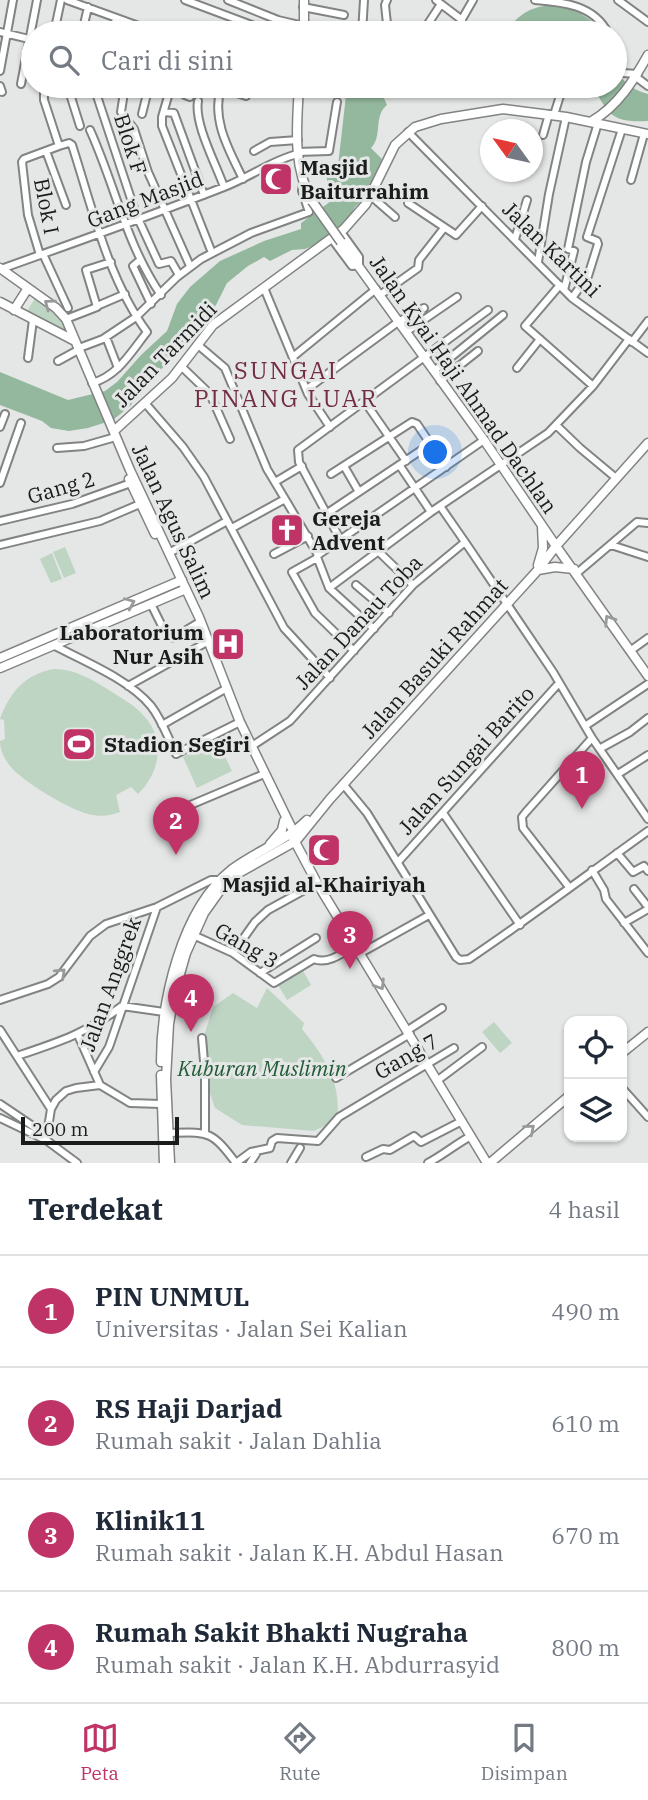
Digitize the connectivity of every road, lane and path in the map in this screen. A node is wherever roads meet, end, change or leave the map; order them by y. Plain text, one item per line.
1 (13, 0) edge
2 (37, 0) edge
3 (61, 0) edge
4 (67, 0) edge
5 (185, 0) edge
6 (228, 0) edge
7 (364, 0) edge
8 (387, 0) edge
9 (473, 0) edge
10 (535, 0) edge
11 (618, 0) edge
12 (438, 2) edge
13 (303, 3) edge
14 (88, 7) junction
15 (344, 15) dead end
16 (116, 18) junction
17 (462, 20) joint
18 (34, 21) edge
19 (57, 21) edge
20 (85, 21) edge
21 (115, 21) edge
22 (122, 21) edge
23 (241, 21) edge
24 (281, 21) edge
25 (304, 21) edge
26 (363, 21) edge
27 (387, 21) edge
28 (428, 21) edge
29 (599, 21) edge
30 (648, 22) edge
31 (3, 33) edge
32 (21, 38) edge
33 (648, 55) edge
34 (0, 71) edge
35 (627, 74) edge
36 (636, 77) junction
37 (648, 86) edge
38 (627, 87) edge
39 (44, 98) edge
40 (70, 98) edge
41 (97, 98) edge
42 (123, 98) edge
43 (146, 98) edge
44 (168, 98) edge
45 (218, 98) edge
46 (299, 98) edge
47 (558, 98) edge
48 (617, 98) edge
49 (198, 101) dead end
50 (337, 102) dead end
51 (164, 112) junction
52 (142, 114) dead end
53 (551, 114) junction
54 (566, 117) junction
55 (597, 120) junction
56 (80, 126) dead end
57 (622, 129) junction
58 (90, 130) dead end
59 (408, 132) junction
60 (646, 134) edge
61 (543, 135) dead end
62 (298, 140) junction
63 (60, 146) junction
64 (254, 150) dead end
65 (46, 151) junction
66 (298, 153) junction
67 (243, 179) junction
68 (631, 180) dead end
69 (303, 182) junction
70 (225, 187) junction
71 (204, 194) junction
72 (371, 196) junction
73 (191, 200) junction
74 (527, 200) dead end
75 (408, 203) dead end
76 (66, 205) dead end
77 (482, 206) junction
78 (165, 209) junction
79 (137, 217) junction
80 (395, 217) dead end
81 (124, 226) junction
82 (444, 228) junction
83 (342, 231) junction
84 (102, 235) junction
85 (515, 239) junction
86 (337, 241) junction
87 (212, 253) junction
88 (41, 255) junction
89 (140, 260) junction
90 (111, 262) junction
91 (538, 262) junction
92 (359, 265) junction
93 (190, 266) junction
94 (1, 269) edge
95 (180, 275) junction
96 (562, 287) junction
97 (28, 288) junction
98 (264, 288) junction
99 (378, 292) junction
100 (125, 294) junction
101 (160, 295) junction
102 (457, 297) dead end
103 (572, 298) junction
104 (0, 302) edge
105 (151, 304) junction
106 (97, 306) junction
107 (68, 308) dead end
108 (424, 308) dead end
109 (14, 310) junction
110 (488, 310) dead end
111 (502, 315) dead end
112 (136, 317) junction
113 (66, 319) junction
114 (33, 320) junction
115 (648, 321) edge
116 (398, 322) junction
117 (406, 332) junction
118 (106, 337) junction
119 (540, 339) junction
120 (630, 340) junction
121 (198, 345) junction
122 (79, 348) junction
123 (478, 351) dead end
124 (648, 353) edge
125 (294, 356) junction
126 (424, 357) junction
127 (28, 358) dead end
128 (58, 361) dead end
129 (182, 367) junction
130 (118, 368) junction
131 (517, 368) dead end
132 (434, 371) junction
133 (440, 381) junction
134 (93, 383) junction
135 (593, 386) junction
136 (307, 389) junction
137 (365, 402) junction
138 (145, 403) junction
139 (5, 414) dead end
140 (21, 423) dead end
141 (556, 425) junction
142 (330, 426) junction
143 (0, 427) edge
144 (111, 431) junction
145 (389, 435) junction
146 (230, 439) dead end
147 (484, 440) junction
148 (648, 443) edge
149 (429, 445) junction
150 (57, 448) dead end
151 (122, 456) junction
152 (407, 461) junction
153 (502, 465) junction
154 (302, 466) junction
155 (344, 466) junction
156 (400, 466) junction
157 (446, 467) junction
158 (331, 474) dead end
159 (617, 478) junction
160 (275, 482) junction
161 (0, 483) edge
162 (131, 483) junction
163 (415, 489) junction
164 (359, 492) junction
165 (285, 499) junction
166 (143, 503) junction
167 (440, 506) junction
168 (431, 512) junction
169 (326, 513) junction
170 (0, 521) edge
171 (541, 523) junction
172 (648, 523) edge
173 (229, 524) junction
174 (308, 536) junction
175 (340, 539) junction
176 (465, 542) junction
177 (0, 545) edge
178 (611, 545) junction
179 (556, 546) junction
180 (379, 552) junction
181 (169, 553) junction
182 (274, 554) dead end
183 (318, 556) junction
184 (648, 557) edge
185 (536, 571) junction
186 (575, 571) junction
187 (182, 585) junction
188 (356, 585) dead end
189 (413, 585) junction
190 (329, 588) junction
191 (151, 604) junction
192 (505, 604) junction
193 (389, 612) junction
194 (200, 626) junction
195 (163, 628) dead end
196 (374, 629) junction
197 (173, 638) dead end
198 (648, 638) edge
199 (207, 642) junction
200 (55, 646) junction
201 (36, 648) junction
202 (354, 651) junction
203 (630, 651) junction
204 (648, 659) edge
205 (0, 664) edge
206 (640, 665) junction
207 (648, 676) edge
208 (330, 678) junction
209 (559, 683) junction
210 (648, 684) edge
211 (128, 686) junction
212 (227, 688) junction
213 (648, 718) edge
214 (240, 722) junction
215 (162, 725) junction
216 (586, 726) junction
217 (592, 738) junction
218 (252, 746) junction
219 (601, 748) junction
220 (648, 754) edge
221 (618, 774) junction
222 (266, 778) junction
223 (343, 785) junction
224 (188, 806) dead end
225 (646, 810) edge
226 (443, 813) junction
227 (648, 819) edge
228 (284, 821) junction
229 (648, 831) edge
230 (293, 836) junction
231 (263, 852) junction
232 (617, 853) junction
233 (398, 862) junction
234 (647, 866) edge
235 (592, 870) junction
236 (220, 880) junction
237 (317, 883) junction
238 (569, 887) junction
239 (634, 889) dead end
240 (157, 907) junction
241 (648, 908) edge
242 (429, 915) junction
243 (624, 923) junction
244 (520, 925) junction
245 (192, 936) junction
246 (316, 937) dead end
247 (358, 949) junction
248 (233, 953) junction
249 (648, 953) edge
250 (260, 973) junction
251 (0, 1000) edge
252 (122, 1006) junction
253 (442, 1008) dead end
254 (164, 1012) junction
255 (0, 1030) edge
256 (409, 1032) junction
257 (648, 1032) edge
258 (78, 1035) junction
259 (164, 1038) junction
260 (202, 1038) dead end
261 (482, 1047) dead end
262 (454, 1048) dead end
263 (627, 1049) edge
264 (17, 1056) junction
265 (428, 1065) junction
266 (94, 1072) junction
267 (336, 1078) dead end
268 (438, 1080) junction
269 (100, 1085) junction
270 (627, 1094) edge
271 (564, 1100) edge
272 (0, 1104) edge
273 (161, 1104) junction
274 (51, 1110) junction
275 (648, 1117) edge
276 (0, 1118) edge
277 (462, 1121) junction
278 (205, 1132) junction
279 (169, 1133) junction
280 (471, 1136) junction
281 (46, 1138) junction
282 (300, 1148) dead end
283 (256, 1154) dead end
284 (366, 1157) dead end
285 (486, 1162) edge
286 (77, 1163) edge
287 (164, 1163) edge
288 (170, 1163) edge
289 (236, 1163) edge
290 (250, 1163) edge
291 (291, 1163) edge
292 (428, 1163) edge

1 - 31 street
2 - 18 street
3 - 19 street
4 - 14 street
5 - 23 street
6 - 24 street
7 - 26 street
8 - 27 street
9 - 17 street
10 - 29 street
11 - 30 street
12 - 17 street
12 - 28 street
13 - 15 street
13 - 25 street
14 - 16 street
14 - 20 street
16 - 21 street
16 - 22 street
31 - 32 street
31 - 34 street
33 - 36 street
35 - 36 street
36 - 37 street
36 - 38 street
39 - 63 street
40 - 56 street
41 - 79 street, Blok F
42 - 78 street
43 - 52 street
44 - 51 street
45 - 67 street
46 - 62 street, Jalan Kyai Haji Ahmad Dachlan
47 - 53 street
48 - 55 street
49 - 70 street
50 - 66 street, Gang Masjid
51 - 71 street
51 - 73 street
53 - 54 street
53 - 59 street
53 - 61 street
54 - 55 street
54 - 91 street
55 - 57 street
55 - 96 street
57 - 60 street
57 - 103 street
58 - 81 street
59 - 72 street, Jalan Tarmidi
59 - 77 street, Jalan Kartini
60 - 68 street
62 - 64 street
62 - 66 street, Jalan Kyai Haji Ahmad Dachlan
63 - 65 street, Blok I
63 - 84 street, Blok I
65 - 76 street
65 - 88 street, Blok I
66 - 67 street, Gang Masjid
66 - 69 street, Jalan Kyai Haji Ahmad Dachlan
67 - 70 street, Gang Masjid
69 - 86 street, Jalan Kyai Haji Ahmad Dachlan, bridge
69 - 87 street
70 - 71 street, Gang Masjid
71 - 73 street, Gang Masjid
72 - 80 street
72 - 83 street, Jalan Tarmidi
73 - 78 street, Gang Masjid
73 - 87 street
74 - 85 street
75 - 82 street
77 - 82 street
77 - 85 street, Jalan Kartini
78 - 79 street, Gang Masjid
78 - 93 street
79 - 81 street, Gang Masjid
79 - 95 street, Blok F
81 - 84 street, Gang Masjid
81 - 89 street
82 - 99 street
83 - 86 street, Jalan Tarmidi
83 - 92 street
84 - 88 street, Gang Masjid
84 - 90 street
85 - 91 street, Jalan Kartini
86 - 92 street, Jalan Kyai Haji Ahmad Dachlan
86 - 98 street, Jalan Tarmidi
87 - 93 street
88 - 94 street, Gang Masjid
88 - 107 street
89 - 101 street
89 - 105 street
90 - 100 street
90 - 106 street
91 - 96 street, Jalan Kartini
92 - 99 street, Jalan Kyai Haji Ahmad Dachlan
93 - 95 street
94 - 97 street
95 - 101 street
96 - 103 street, Jalan Kartini
96 - 119 street
97 - 109 street
113 -> 97 street
98 - 121 street, Jalan Tarmidi
98 - 125 street
99 - 116 street, Jalan Kyai Haji Ahmad Dachlan
99 - 125 street
100 - 106 street
100 - 112 street
101 - 105 street
102 - 117 street
103 - 120 street, Jalan Kartini
104 - 109 street
105 - 112 street
106 - 113 street
108 - 116 street
109 - 114 street
110 - 126 street
111 - 132 street
112 - 118 street
112 - 130 street
113 - 122 street, Jalan Agus Salim
114 - 122 street
114 - 127 street
115 - 120 street
116 - 117 street, Jalan Kyai Haji Ahmad Dachlan
116 - 136 street
117 - 126 street, Jalan Kyai Haji Ahmad Dachlan
118 - 122 street
118 - 130 street
119 - 131 street
119 - 135 street
120 - 124 street, Jalan Kartini
120 - 135 street
121 - 129 street, Jalan Tarmidi
121 - 160 street
122 - 128 street
122 - 134 street, Jalan Agus Salim
123 - 133 street
125 - 136 street
126 - 132 street, Jalan Kyai Haji Ahmad Dachlan
126 - 137 street
129 - 138 street, Jalan Tarmidi
129 - 146 street
130 - 134 street
132 - 133 street, Jalan Kyai Haji Ahmad Dachlan
133 - 147 street, Jalan Kyai Haji Ahmad Dachlan
134 - 144 street, Jalan Agus Salim
135 - 141 street
136 - 142 street
137 - 142 street
137 - 145 street
138 - 144 street, Jalan Tarmidi
138 - 173 street
139 - 143 street
140 - 161 street
141 - 153 street
141 - 159 street
142 - 154 street
144 - 150 street
144 - 151 street, Jalan Agus Salim
145 - 149 street
145 - 152 street
145 - 155 street
147 - 153 street, Jalan Kyai Haji Ahmad Dachlan
147 - 157 street
148 - 159 street, Jalan Basuki Rahmat
149 - 152 street
149 - 157 street
151 - 162 street, Jalan Agus Salim
151 - 166 street, Jalan Agus Salim
152 - 156 street
153 - 167 street
153 - 171 street, Jalan Kyai Haji Ahmad Dachlan
154 - 160 street
154 - 169 street
155 - 158 street
155 - 164 street
156 - 163 street
156 - 164 street
157 - 163 street
159 - 179 street, Jalan Basuki Rahmat
160 - 165 street
162 - 166 street, Jalan Agus Salim
162 - 170 street, Gang 2
163 - 168 street
163 - 175 street
164 - 169 street
165 - 173 street
165 - 174 street
166 - 177 street
166 - 181 street, Jalan Agus Salim
166 - 187 street, Jalan Agus Salim
167 - 168 street
167 - 176 street
168 - 180 street
169 - 175 street
171 - 179 street, Jalan Kyai Haji Ahmad Dachlan
171 - 185 street
172 - 178 street
173 - 181 street
173 - 208 street
174 - 182 street
174 - 183 street
175 - 183 street
176 - 189 street, Jalan Danau Toba
176 - 192 street
178 - 184 street
178 - 186 street
179 - 185 street, Jalan Basuki Rahmat
179 - 186 street
180 - 189 street
180 - 190 street
181 - 187 street, Jalan Agus Salim
183 - 190 street
183 - 202 street
185 - 186 street
185 - 192 street, Jalan Basuki Rahmat
203 -> 186 street
187 - 191 street
187 - 194 street, Jalan Agus Salim
201 -> 187 street
188 - 193 street
189 - 193 street, Jalan Danau Toba
190 - 196 street
191 - 195 street
191 - 200 street
192 - 209 street
192 - 223 street, Jalan Basuki Rahmat
193 - 196 street, Jalan Danau Toba
194 - 197 street
194 - 199 street, Jalan Agus Salim
196 - 202 street, Jalan Danau Toba
198 - 203 street
199 - 211 street
199 - 212 street, Jalan Agus Salim
200 - 201 street
200 - 211 street
201 - 205 street
202 - 208 street, Jalan Danau Toba
203 - 206 street
204 - 206 street
206 - 207 street
208 - 218 street, Jalan Danau Toba
209 - 216 street
209 - 226 street, Jalan Sungai Barito
210 - 216 street
211 - 215 street
212 - 214 street, Jalan Agus Salim
212 - 215 street
213 - 219 street
214 - 215 street
214 - 218 street, Jalan Agus Salim
216 - 217 street
217 - 219 street
217 - 238 street
218 - 222 street, Jalan Agus Salim
219 - 221 street
220 - 221 street
221 - 225 street
222 - 224 street
222 - 228 street
222 - 230 street, Jalan Agus Salim
223 - 230 street, Jalan Basuki Rahmat
223 - 233 street
225 - 227 street
226 - 233 street, Jalan Sungai Barito
226 - 244 street
228 - 230 street
228 - 231 street
229 - 232 street
230 - 231 street
230 - 237 street
230 - 245 street
231 - 236 street
232 - 234 street
232 - 235 street
233 - 242 street
235 - 238 street
235 - 243 street
236 - 240 street
236 - 254 street
237 - 247 street
237 - 248 street
238 - 244 street
239 - 241 street
251 -> 240 street
240 - 252 street, Jalan Anggrek
241 - 243 street
242 - 244 street
242 - 247 street
243 - 249 street
245 - 248 street, Gang 3
245 - 259 street
246 - 250 street
247 - 250 street, Gang 3
247 -> 256 street
248 - 250 street, Gang 3
252 - 254 street
252 - 258 street
252 - 266 street, Jalan Anggrek
253 - 256 street
254 - 259 street
255 - 264 street
256 - 265 street
256 - 267 street
257 - 263 street
258 - 264 street
258 - 266 street
259 - 273 street
259 - 279 street
260 - 278 street
261 - 268 street
262 - 265 street, Gang 7
264 - 274 street
265 - 268 street
265 - 289 street, Gang 7
266 - 269 street
268 - 277 street
269 - 273 street
269 - 274 street
270 - 275 street
285 -> 271 street
272 - 281 street
273 - 287 street
274 - 281 street
276 - 281 street
277 - 280 street
277 - 284 street
278 - 279 street
278 - 289 street
279 - 288 street
280 - 285 street
280 - 292 street
281 - 286 street
282 - 291 street
283 - 290 street

